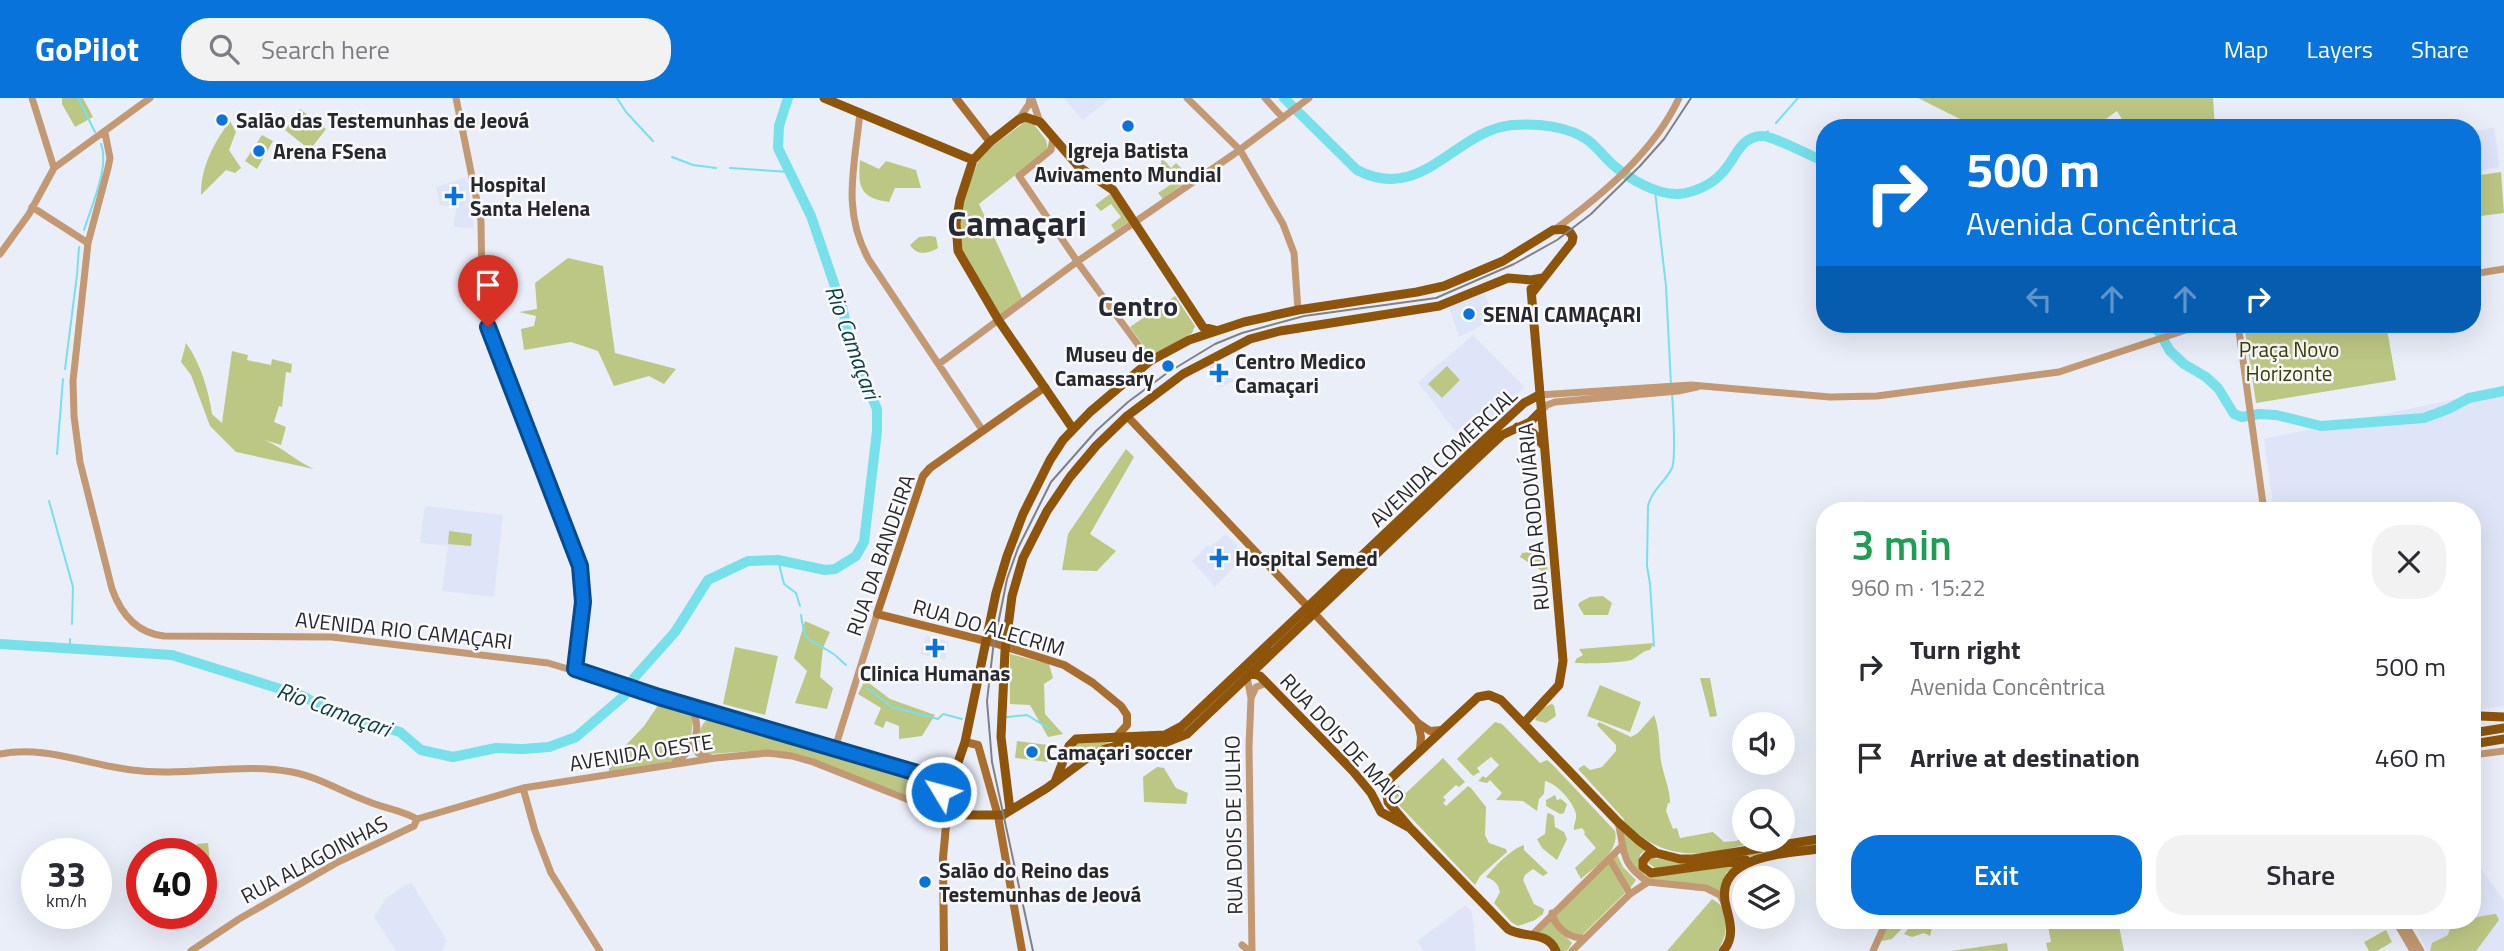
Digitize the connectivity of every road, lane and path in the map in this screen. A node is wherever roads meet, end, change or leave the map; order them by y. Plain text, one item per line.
1 (32, 98) edge
2 (150, 98) edge
3 (456, 98) edge
4 (824, 98) edge
5 (956, 98) edge
6 (1031, 98) edge
7 (1187, 98) edge
8 (1265, 98) edge
9 (1679, 98) edge
10 (1305, 100) edge
11 (860, 112) junction
12 (1285, 117) junction
13 (1018, 120) junction
14 (1040, 122) junction
15 (105, 133) junction
16 (1053, 137) junction
17 (990, 142) junction
18 (1240, 150) junction
19 (973, 160) junction
20 (54, 168) junction
21 (32, 207) junction
22 (1581, 211) junction
23 (1136, 222) junction
24 (1553, 230) junction
25 (1573, 237) junction
26 (88, 243) junction
27 (0, 254) edge
28 (1078, 261) junction
29 (2504, 270) edge
30 (2481, 273) edge
31 (1542, 278) junction
32 (1522, 279) junction
33 (1444, 286) junction
34 (1418, 292) junction
35 (1532, 293) junction
36 (1450, 301) junction
37 (1424, 309) junction
38 (1298, 310) junction
39 (999, 321) junction
40 (1244, 322) junction
41 (1220, 329) junction
42 (2177, 333) edge
43 (2239, 333) edge
44 (1250, 339) junction
45 (1234, 345) junction
46 (1150, 361) junction
47 (939, 364) junction
48 (1538, 378) junction
49 (1045, 387) junction
50 (1667, 389) junction
51 (1539, 395) junction
52 (1528, 400) junction
53 (1541, 411) junction
54 (1513, 413) junction
55 (1127, 415) junction
56 (1530, 422) junction
57 (1517, 428) junction
58 (1073, 429) junction
59 (983, 431) junction
60 (1545, 447) junction
61 (2263, 502) edge
62 (1354, 569) junction
63 (1311, 610) junction
64 (877, 614) junction
65 (986, 641) junction
66 (1006, 647) junction
67 (983, 657) junction
68 (1005, 660) junction
69 (575, 669) junction
70 (1249, 675) junction
71 (1267, 683) junction
72 (1251, 698) junction
73 (688, 706) junction
74 (715, 713) junction
75 (2504, 715) edge
76 (2481, 717) edge
77 (1418, 723) junction
78 (1524, 723) junction
79 (698, 724) junction
80 (2504, 728) edge
81 (1441, 730) junction
82 (2481, 732) edge
83 (1111, 739) junction
84 (2504, 739) edge
85 (965, 742) junction
86 (2481, 743) edge
87 (693, 745) junction
88 (835, 748) junction
89 (1420, 750) junction
90 (2504, 751) edge
91 (1068, 752) junction
92 (0, 754) edge
93 (2481, 754) edge
94 (715, 758) junction
95 (1083, 762) junction
96 (668, 766) junction
97 (931, 777) junction
98 (954, 778) junction
99 (1054, 783) junction
100 (523, 788) junction
101 (922, 806) junction
102 (1010, 810) junction
103 (947, 815) junction
104 (998, 816) junction
105 (417, 819) junction
106 (1618, 822) junction
107 (1410, 828) junction
108 (1816, 838) edge
109 (1621, 847) junction
110 (1816, 849) edge
111 (1656, 853) junction
112 (1608, 860) junction
113 (1752, 860) junction
114 (1648, 882) junction
115 (1630, 894) junction
116 (1726, 906) junction
117 (1552, 914) junction
118 (1883, 929) edge
119 (2400, 929) edge
120 (2408, 929) edge
121 (1566, 933) junction
122 (1532, 934) junction
123 (1585, 938) junction
124 (1249, 948) edge
125 (1575, 948) edge
126 (191, 951) edge
127 (600, 951) edge
128 (944, 951) edge
129 (1022, 951) edge
130 (1556, 951) edge
131 (1723, 951) edge
132 (1873, 951) edge
133 (2413, 951) edge
134 (2421, 951) edge

1 - 20 street
2 - 15 street
3 - 69 street
4 - 11 main road
5 - 17 main road
6 - 13 street
6 - 14 street
7 - 18 street
8 - 12 street
9 - 22 street
10 - 12 street
11 - 19 main road
11 - 47 street
12 - 18 street
13 - 14 main road
13 - 17 main road
14 - 16 main road
15 - 20 street
15 - 26 street, AVENIDA RIO CAMAÇARI
16 - 23 main road
16 - 28 street
17 - 19 main road
18 - 23 street
18 - 38 street
19 - 39 main road
20 - 21 street
21 - 26 street
21 - 27 street
22 - 24 street
22 - 25 street
23 - 28 street
23 - 41 main road
24 - 25 main road
24 - 33 main road
25 - 31 main road
26 - 69 street, AVENIDA RIO CAMAÇARI
28 - 39 street
28 - 46 street
29 - 30 street
31 - 32 main road
31 - 35 main road
32 - 35 main road
32 - 36 main road
33 - 34 main road
33 - 36 main road
34 - 37 main road
34 - 38 main road
35 - 48 main road, RUA DA RODOVIÁRIA
36 - 37 main road
37 - 44 main road
38 - 40 main road
39 - 47 street
39 - 49 main road
40 - 41 main road
40 - 44 main road
41 - 45 main road
41 - 46 main road
42 - 50 street
43 - 61 street
44 - 45 main road
45 - 55 main road
46 - 58 main road
47 - 59 street
48 - 51 main road, RUA DA RODOVIÁRIA
48 - 52 main road
49 - 58 main road
49 - 59 main road, RUA DA BANDEIRA
50 - 51 street
50 - 53 street
51 - 52 main road, AVENIDA COMERCIAL
51 - 53 main road, RUA DA RODOVIÁRIA
52 - 54 main road, AVENIDA COMERCIAL
53 - 56 main road, AVENIDA COMERCIAL
53 - 60 main road, RUA DA RODOVIÁRIA
54 - 56 main road
54 - 62 main road, AVENIDA COMERCIAL
55 - 63 main road
55 - 66 main road
56 - 57 main road, AVENIDA COMERCIAL
57 - 60 main road
57 - 62 main road, AVENIDA COMERCIAL
58 - 65 main road
59 - 64 main road, RUA DA BANDEIRA
60 - 78 main road, RUA DA RODOVIÁRIA
62 - 63 main road, AVENIDA COMERCIAL
63 - 70 main road, AVENIDA COMERCIAL
63 - 77 main road
63 - 83 main road, AVENIDA COMERCIAL
64 - 65 main road, RUA DO ALECRIM
64 - 88 street, RUA DA BANDEIRA
65 - 66 main road, RUA DO ALECRIM
65 - 67 main road
66 - 68 main road
66 - 83 main road, RUA DO ALECRIM
67 - 68 main road
67 - 85 main road
68 - 102 main road
69 - 73 street, AVENIDA RIO CAMAÇARI
70 - 71 main road, RUA DOIS DE MAIO
70 - 72 street, RUA DOIS DE JULHO
70 - 95 main road, AVENIDA COMERCIAL
71 - 72 street
71 - 107 main road, RUA DOIS DE MAIO
72 - 124 street, RUA DOIS DE JULHO
73 - 74 street, AVENIDA RIO CAMAÇARI
73 - 79 street
74 - 79 street
74 - 88 street, AVENIDA RIO CAMAÇARI
75 - 76 main road
77 - 81 main road
77 - 89 main road
78 - 81 main road
78 - 106 main road
79 - 87 street
80 - 82 main road
81 - 89 main road
83 - 91 main road, AVENIDA COMERCIAL
84 - 86 main road
85 - 98 main road
85 - 104 main road
87 - 94 street
87 - 96 street
88 - 97 street, AVENIDA RIO CAMAÇARI
89 - 107 main road
90 - 93 street
91 - 95 main road
91 - 99 main road
92 - 105 street
94 - 96 street, AVENIDA OESTE
94 - 101 street, AVENIDA OESTE
95 - 99 main road, AVENIDA COMERCIAL
96 - 100 street, AVENIDA OESTE
97 - 98 street, AVENIDA RIO CAMAÇARI
97 - 101 street
98 - 103 main road
99 - 102 main road, AVENIDA COMERCIAL
100 - 105 street, AVENIDA OESTE
100 - 127 street
101 - 103 street, AVENIDA OESTE
102 - 104 main road, AVENIDA COMERCIAL
103 - 104 main road
103 - 128 main road
104 - 129 main road
105 - 126 street, RUA ALAGOINHAS
106 - 109 street
106 - 111 main road
107 - 122 main road
108 - 111 main road
109 - 112 street
109 - 114 street
110 - 113 main road
111 - 113 main road
112 - 115 street
112 - 117 street
113 - 116 main road
114 - 115 street
114 - 116 street
115 - 123 street
116 - 131 main road
117 - 121 street
117 - 122 street
118 - 132 street
119 - 133 street
120 - 134 street
121 - 123 street
121 - 125 street
122 - 130 main road
123 - 125 street

